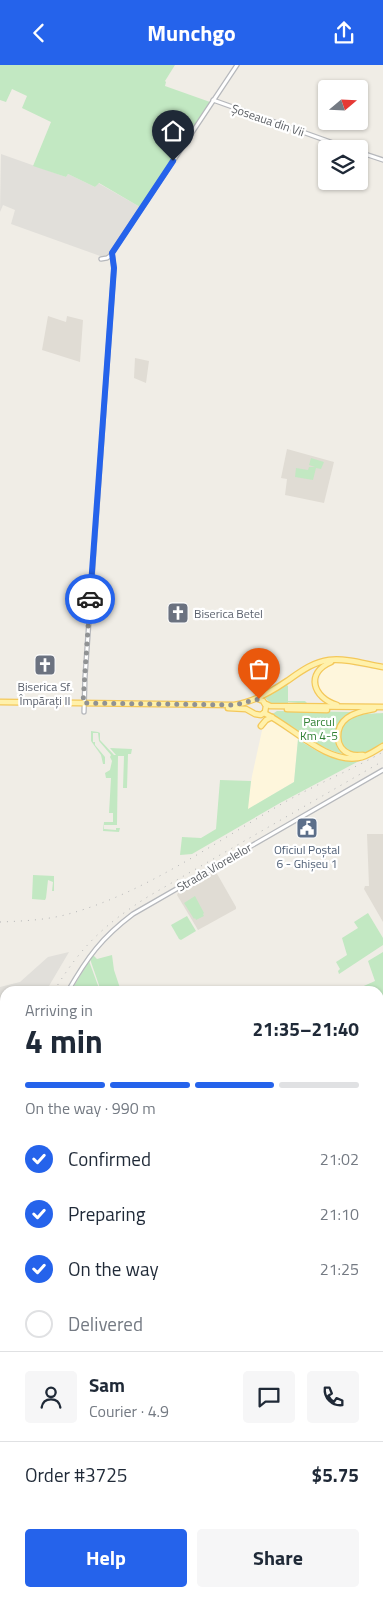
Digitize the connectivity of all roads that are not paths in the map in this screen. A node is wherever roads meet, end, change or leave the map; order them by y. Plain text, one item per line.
1 (237, 65) edge
2 (213, 101) junction
3 (324, 140) edge
4 (368, 155) edge
5 (383, 160) edge
6 (112, 253) junction
7 (101, 259) dead end
8 (339, 660) junction
9 (383, 667) edge
10 (255, 700) junction
11 (0, 703) edge
12 (83, 704) junction
13 (343, 707) junction
14 (383, 708) edge
15 (265, 709) junction
16 (374, 709) junction
17 (84, 712) dead end
18 (252, 712) junction
19 (272, 717) junction
20 (261, 726) dead end
21 (383, 746) edge
22 (350, 754) junction
23 (369, 754) junction
24 (342, 757) junction
25 (383, 770) edge
26 (71, 986) edge

1 - 2 street
2 - 3 street, Șoseaua din Vii
2 - 6 street
4 - 5 street
6 - 7 street
6 - 12 street
8 - 9 main road
8 - 10 main road
8 - 13 main road
10 - 12 main road
10 - 15 main road
10 - 18 main road
11 - 12 main road
12 - 17 street
12 - 18 main road
13 - 14 main road
13 - 15 main road
14 - 16 main road
15 - 16 main road
15 - 18 main road
15 - 19 main road
16 - 22 main road
19 - 20 main road
19 - 24 main road
21 - 23 main road
22 - 23 main road
22 - 24 main road
23 - 24 main road
25 - 26 street, Strada Viorelelor

